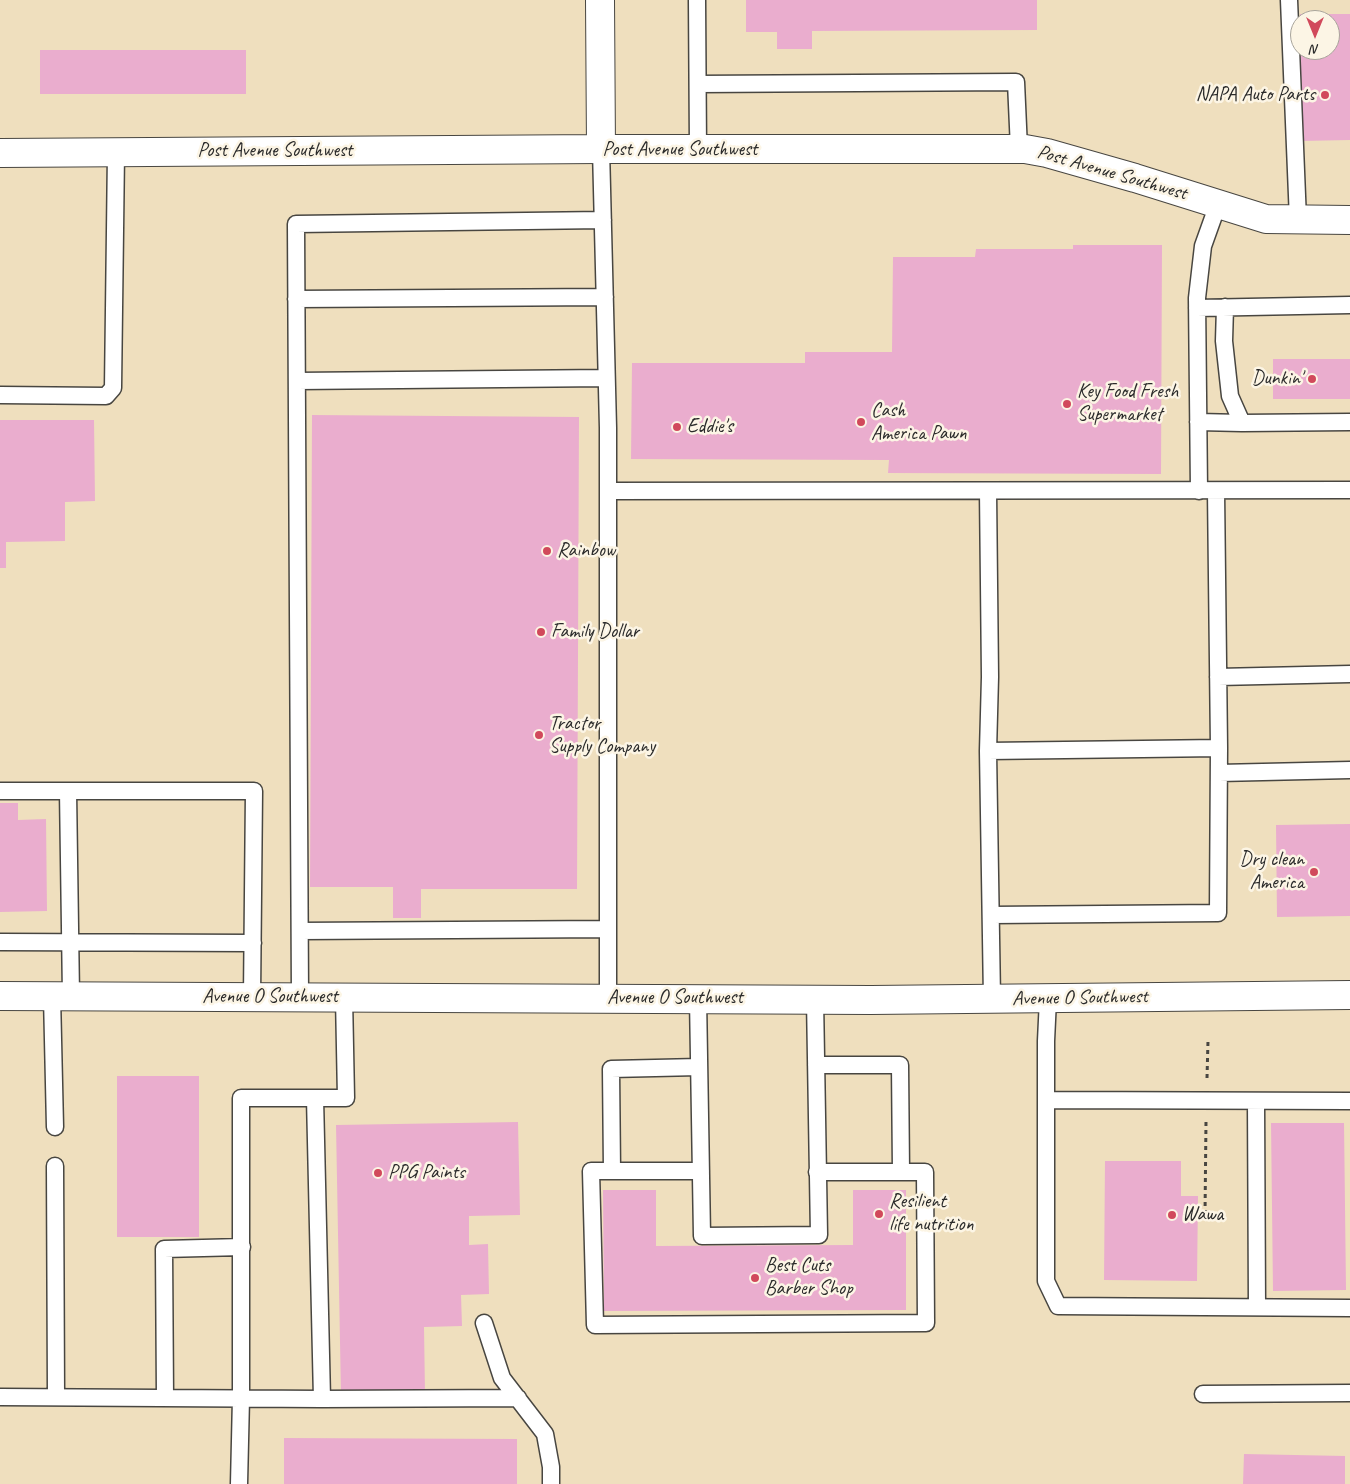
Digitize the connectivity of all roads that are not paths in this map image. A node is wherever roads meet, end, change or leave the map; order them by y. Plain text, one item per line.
1 (600, 0) edge
2 (697, 0) edge
3 (1290, 0) edge
4 (698, 84) junction
5 (601, 150) junction
6 (698, 150) junction
7 (1018, 150) junction
8 (116, 152) junction
9 (0, 153) edge
10 (1218, 204) junction
11 (603, 220) junction
12 (1298, 220) junction
13 (1350, 220) edge
14 (605, 297) junction
15 (296, 299) junction
16 (1350, 305) edge
17 (1225, 307) junction
18 (1197, 308) junction
19 (606, 378) junction
20 (297, 381) junction
21 (0, 395) edge
22 (1198, 422) junction
23 (1350, 422) edge
24 (1242, 423) junction
25 (988, 490) junction
26 (1199, 490) junction
27 (1216, 490) junction
28 (1350, 490) edge
29 (608, 491) junction
30 (1350, 674) edge
31 (1218, 677) junction
32 (1219, 748) junction
33 (988, 751) junction
34 (1350, 770) edge
35 (1219, 773) junction
36 (0, 791) edge
37 (68, 791) junction
38 (992, 915) junction
39 (608, 929) junction
40 (300, 931) junction
41 (0, 942) edge
42 (70, 942) junction
43 (253, 943) junction
44 (1350, 995) edge
45 (0, 996) edge
46 (62, 996) junction
47 (252, 997) junction
48 (300, 997) junction
49 (344, 997) junction
50 (608, 998) junction
51 (698, 998) junction
52 (814, 999) junction
53 (992, 999) junction
54 (1048, 999) junction
55 (816, 1065) junction
56 (699, 1067) junction
57 (315, 1098) junction
58 (1046, 1100) junction
59 (1256, 1101) junction
60 (1350, 1101) edge
61 (55, 1127) dead end
62 (55, 1166) dead end
63 (612, 1171) junction
64 (701, 1171) junction
65 (818, 1172) junction
66 (901, 1172) junction
67 (242, 1247) junction
68 (1256, 1307) junction
69 (1350, 1308) edge
70 (484, 1323) dead end
71 (1350, 1393) edge
72 (1203, 1394) dead end
73 (56, 1396) junction
74 (0, 1397) edge
75 (165, 1398) junction
76 (241, 1398) junction
77 (518, 1398) junction
78 (322, 1399) junction
79 (239, 1484) edge
80 (550, 1484) edge

1 - 5 street
2 - 4 lane
3 - 12 lane
4 - 6 lane
4 - 7 lane
5 - 6 street, Post Avenue Southwest
5 - 8 street, Post Avenue Southwest
5 - 11 lane
6 - 7 street, Post Avenue Southwest
7 - 10 street, Post Avenue Southwest
8 - 9 street, Post Avenue Southwest
8 - 21 lane
10 - 12 street, Post Avenue Southwest
10 - 18 lane
11 - 14 lane
11 - 15 lane
12 - 13 street, Post Avenue Southwest
14 - 15 lane
14 - 19 lane
15 - 20 lane
16 - 17 lane
17 - 18 lane
17 - 24 lane
18 - 22 lane
19 - 20 lane
19 - 29 lane
20 - 40 lane
22 - 24 lane
22 - 26 lane
23 - 24 lane
25 - 26 lane
25 - 29 lane
25 - 33 lane
26 - 27 lane
27 - 28 lane
27 - 31 lane
29 - 39 lane
30 - 31 lane
31 - 32 lane
32 - 33 lane
32 - 35 lane
33 - 38 lane
34 - 35 lane
35 - 38 lane
36 - 37 lane
37 - 42 lane
37 - 43 lane
38 - 53 lane
39 - 40 lane
39 - 50 lane
40 - 48 lane
41 - 42 lane
42 - 43 lane
42 - 46 lane
43 - 47 lane
44 - 54 street, Avenue O Southwest
45 - 46 street, Avenue O Southwest
46 - 47 street, Avenue O Southwest
46 - 61 lane
47 - 48 street, Avenue O Southwest
48 - 49 street, Avenue O Southwest
49 - 50 street, Avenue O Southwest
49 - 57 lane
50 - 51 street, Avenue O Southwest
51 - 52 street, Avenue O Southwest
51 - 56 lane
52 - 53 street, Avenue O Southwest
52 - 55 lane
53 - 54 street, Avenue O Southwest
54 - 58 lane
55 - 65 lane
55 - 66 lane
56 - 63 lane
56 - 64 lane
57 - 67 lane
57 - 78 lane
58 - 59 lane
58 - 68 lane
59 - 60 lane
59 - 68 lane
62 - 73 lane
63 - 64 lane
63 - 66 lane
64 - 65 lane
65 - 66 lane
67 - 75 lane
67 - 76 lane
68 - 69 lane
70 - 77 lane
71 - 72 lane
73 - 74 lane
73 - 75 lane
75 - 76 lane
76 - 78 lane
76 - 79 lane
77 - 78 lane
77 - 80 lane

